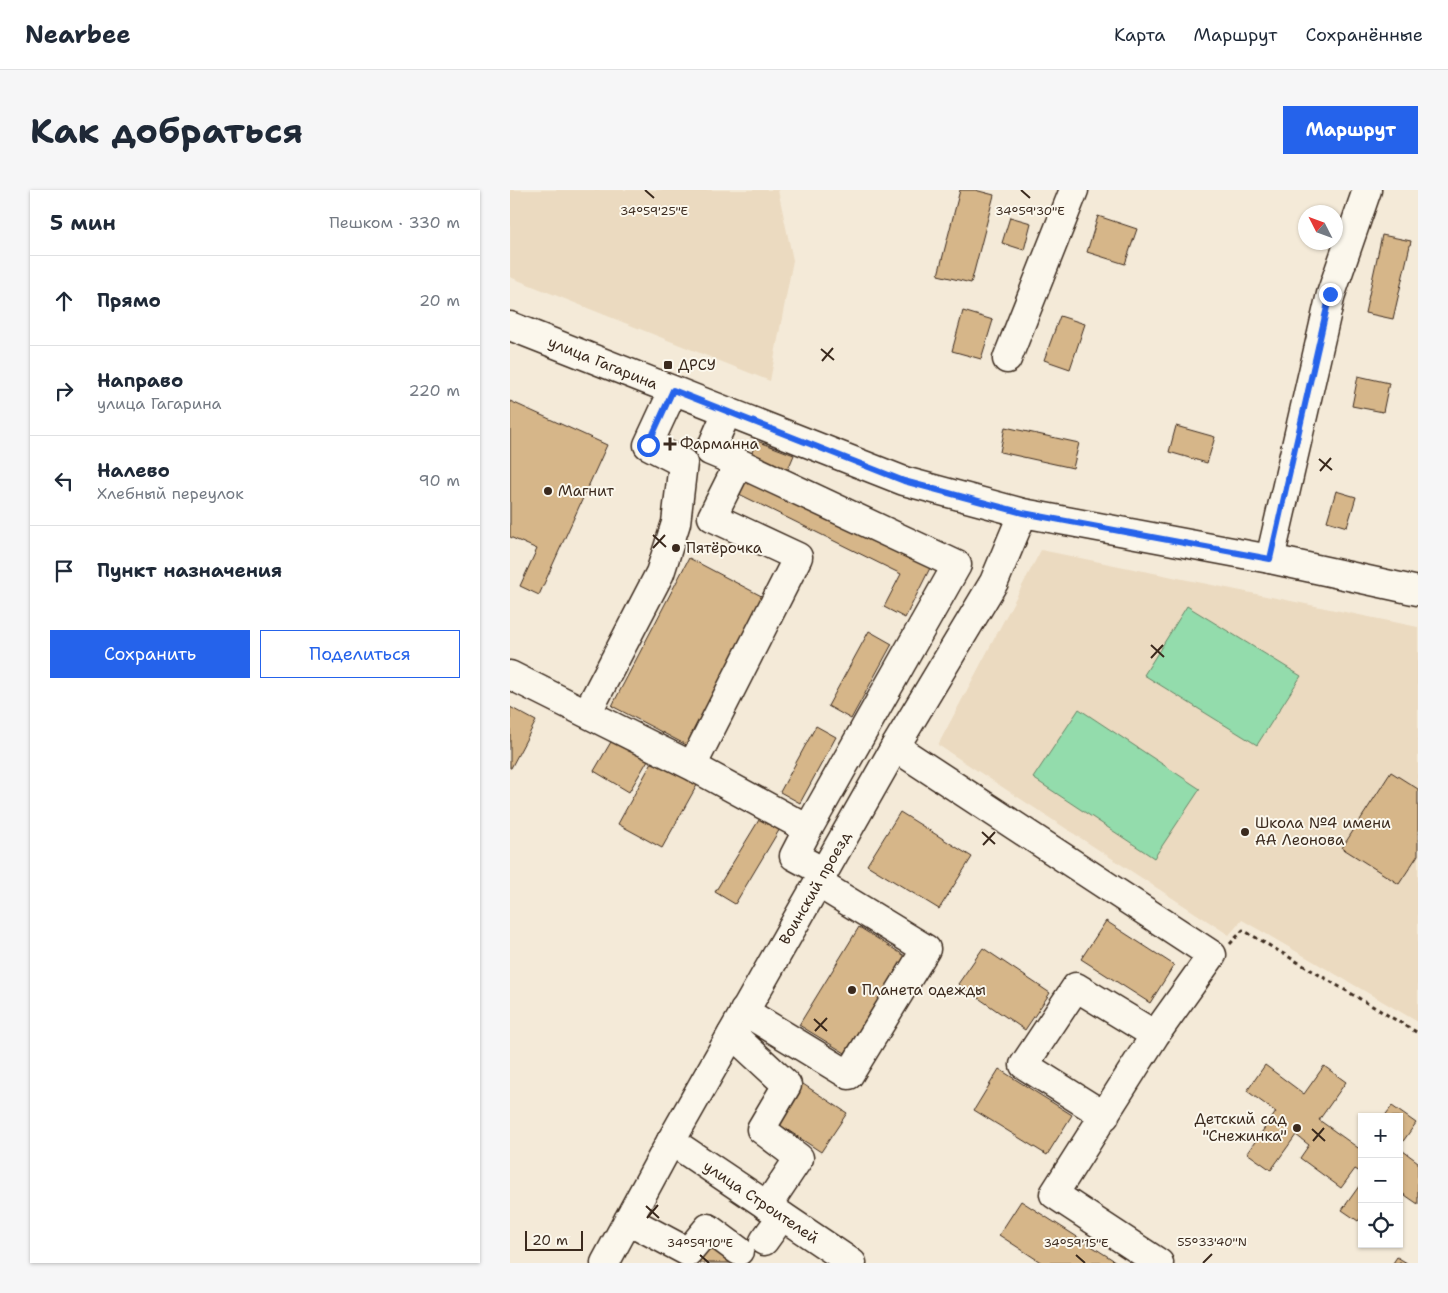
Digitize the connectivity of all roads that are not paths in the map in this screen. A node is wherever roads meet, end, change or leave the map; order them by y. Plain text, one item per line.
1 (1074, 190) edge
2 (1367, 190) edge
3 (510, 326) edge
4 (1007, 359) dead end
5 (673, 390) junction
6 (727, 412) junction
7 (738, 463) junction
8 (1023, 513) junction
9 (1270, 559) junction
10 (1418, 591) edge
11 (510, 674) edge
12 (587, 713) junction
13 (895, 747) junction
14 (692, 766) junction
15 (808, 829) junction
16 (821, 878) junction
17 (738, 1022) junction
18 (1155, 1035) junction
19 (1105, 1116) junction
20 (671, 1141) junction
21 (775, 1211) junction
22 (628, 1220) junction
23 (764, 1241) dead end
24 (739, 1251) dead end
25 (605, 1263) edge
26 (852, 1263) edge
27 (1159, 1263) edge

1 - 4 main road
2 - 9 main road
3 - 5 main road, улица Гагарина
5 - 6 main road, улица Гагарина
5 - 12 main road
6 - 7 main road
6 - 8 main road, улица Гагарина
7 - 14 main road
7 - 15 main road
8 - 9 main road, улица Гагарина
8 - 13 main road, Воинский проезд
9 - 10 main road, улица Гагарина
11 - 12 main road
12 - 14 main road
13 - 16 main road, Воинский проезд
13 - 18 main road
14 - 15 main road
15 - 16 main road
16 - 17 main road, Воинский проезд
16 - 17 main road
17 - 20 main road, Воинский проезд
17 - 21 main road
18 - 19 main road
18 - 19 main road
19 - 27 main road
20 - 21 main road, улица Строителей
20 - 22 main road, Воинский проезд
21 - 23 main road
21 - 26 main road, улица Строителей
22 - 24 main road
22 - 25 main road, Воинский проезд

